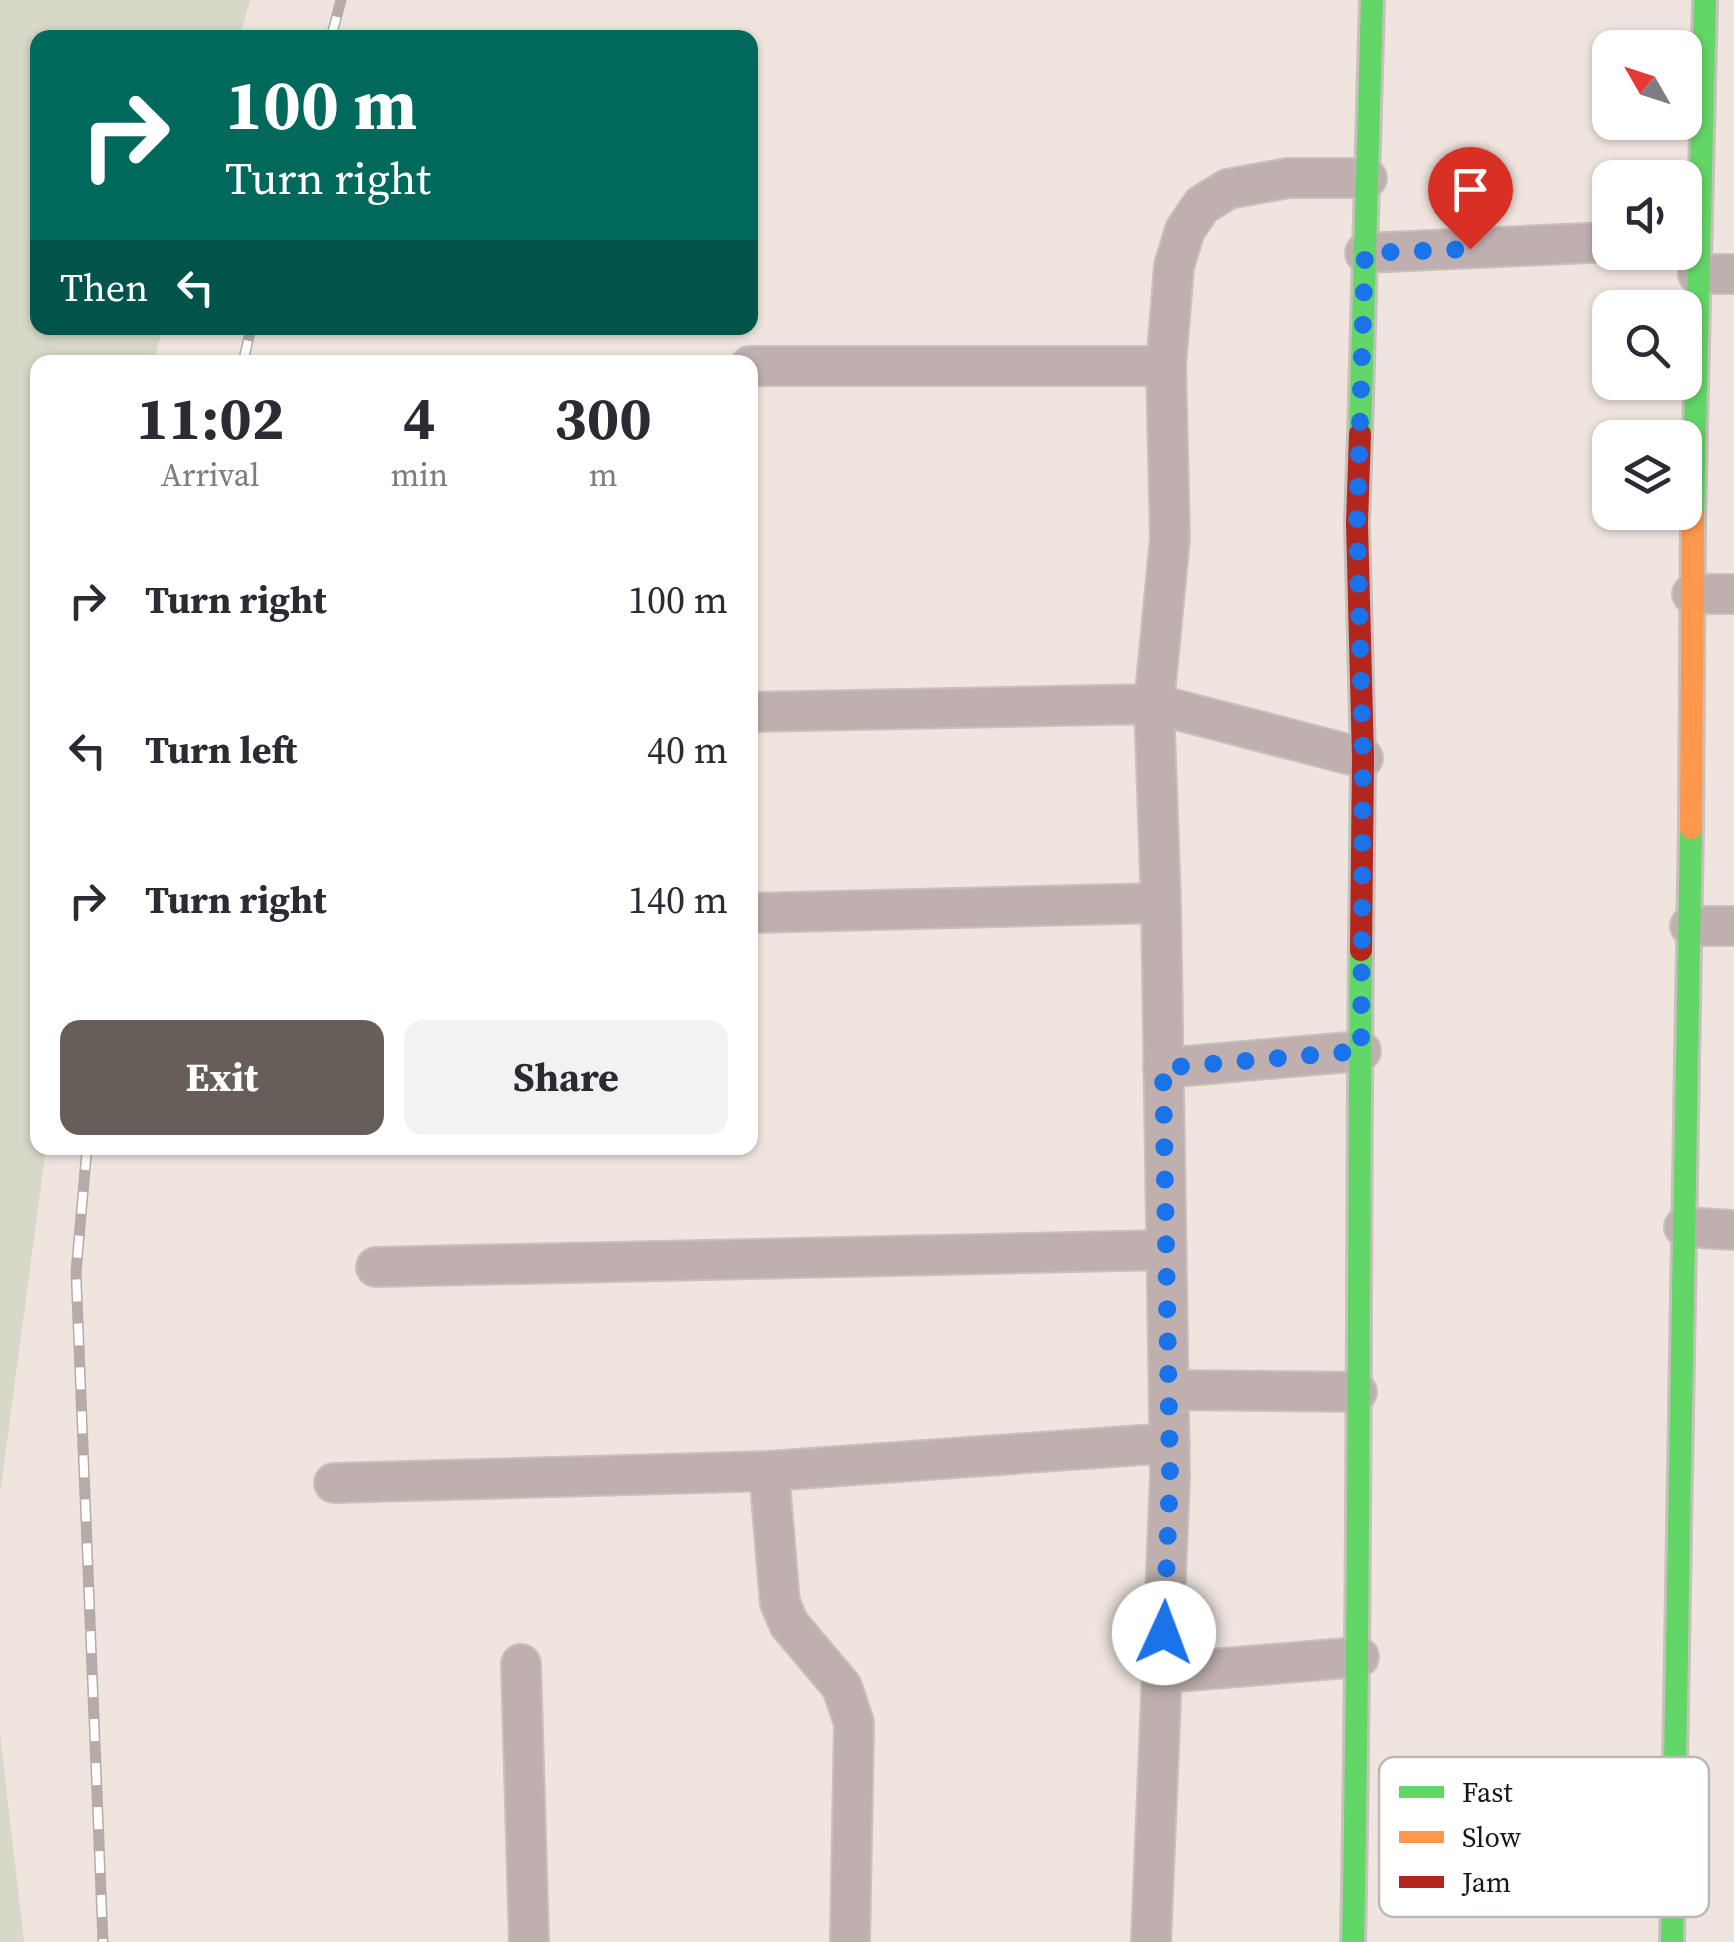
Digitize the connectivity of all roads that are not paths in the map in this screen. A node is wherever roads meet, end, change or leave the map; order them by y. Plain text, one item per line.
1 (1372, 0) edge
2 (1705, 0) edge
3 (1367, 178) junction
4 (1592, 243) edge
5 (1365, 253) junction
6 (1704, 256) edge
7 (758, 366) edge
8 (1166, 366) junction
9 (1692, 594) junction
10 (1734, 594) edge
11 (1154, 704) junction
12 (758, 712) edge
13 (1363, 758) junction
14 (1161, 902) junction
15 (758, 913) edge
16 (1690, 926) junction
17 (1734, 926) edge
18 (1361, 1051) junction
19 (1163, 1068) junction
20 (1684, 1227) junction
21 (1734, 1230) edge
22 (1166, 1250) junction
23 (376, 1267) dead end
24 (1169, 1390) junction
25 (1357, 1392) junction
26 (1170, 1443) junction
27 (769, 1471) junction
28 (334, 1484) dead end
29 (1359, 1657) junction
30 (522, 1664) dead end
31 (1162, 1673) junction
32 (1675, 1757) edge
33 (1672, 1917) edge
34 (529, 1942) edge
35 (850, 1942) edge
36 (1151, 1942) edge
37 (1354, 1942) edge
38 (1672, 1942) edge

1 - 3 street
2 - 6 street
3 - 5 street
3 - 8 street
4 - 5 street
5 - 13 street
6 - 9 street
7 - 8 street
8 - 11 street
9 - 10 street
9 - 16 street
11 - 12 street
11 - 13 street
11 - 14 street
13 - 18 street
14 - 15 street
14 - 19 street
16 - 17 street
16 - 20 street
18 - 19 street
18 - 25 street
19 - 22 street
20 - 21 street
20 - 32 street
22 - 23 street
22 - 24 street
24 - 25 street
24 - 26 street
25 - 29 street
26 - 27 street
26 - 31 street
27 - 28 street
27 - 35 street
29 - 31 street
29 - 37 street
30 - 34 street
31 - 36 street
33 - 38 street

